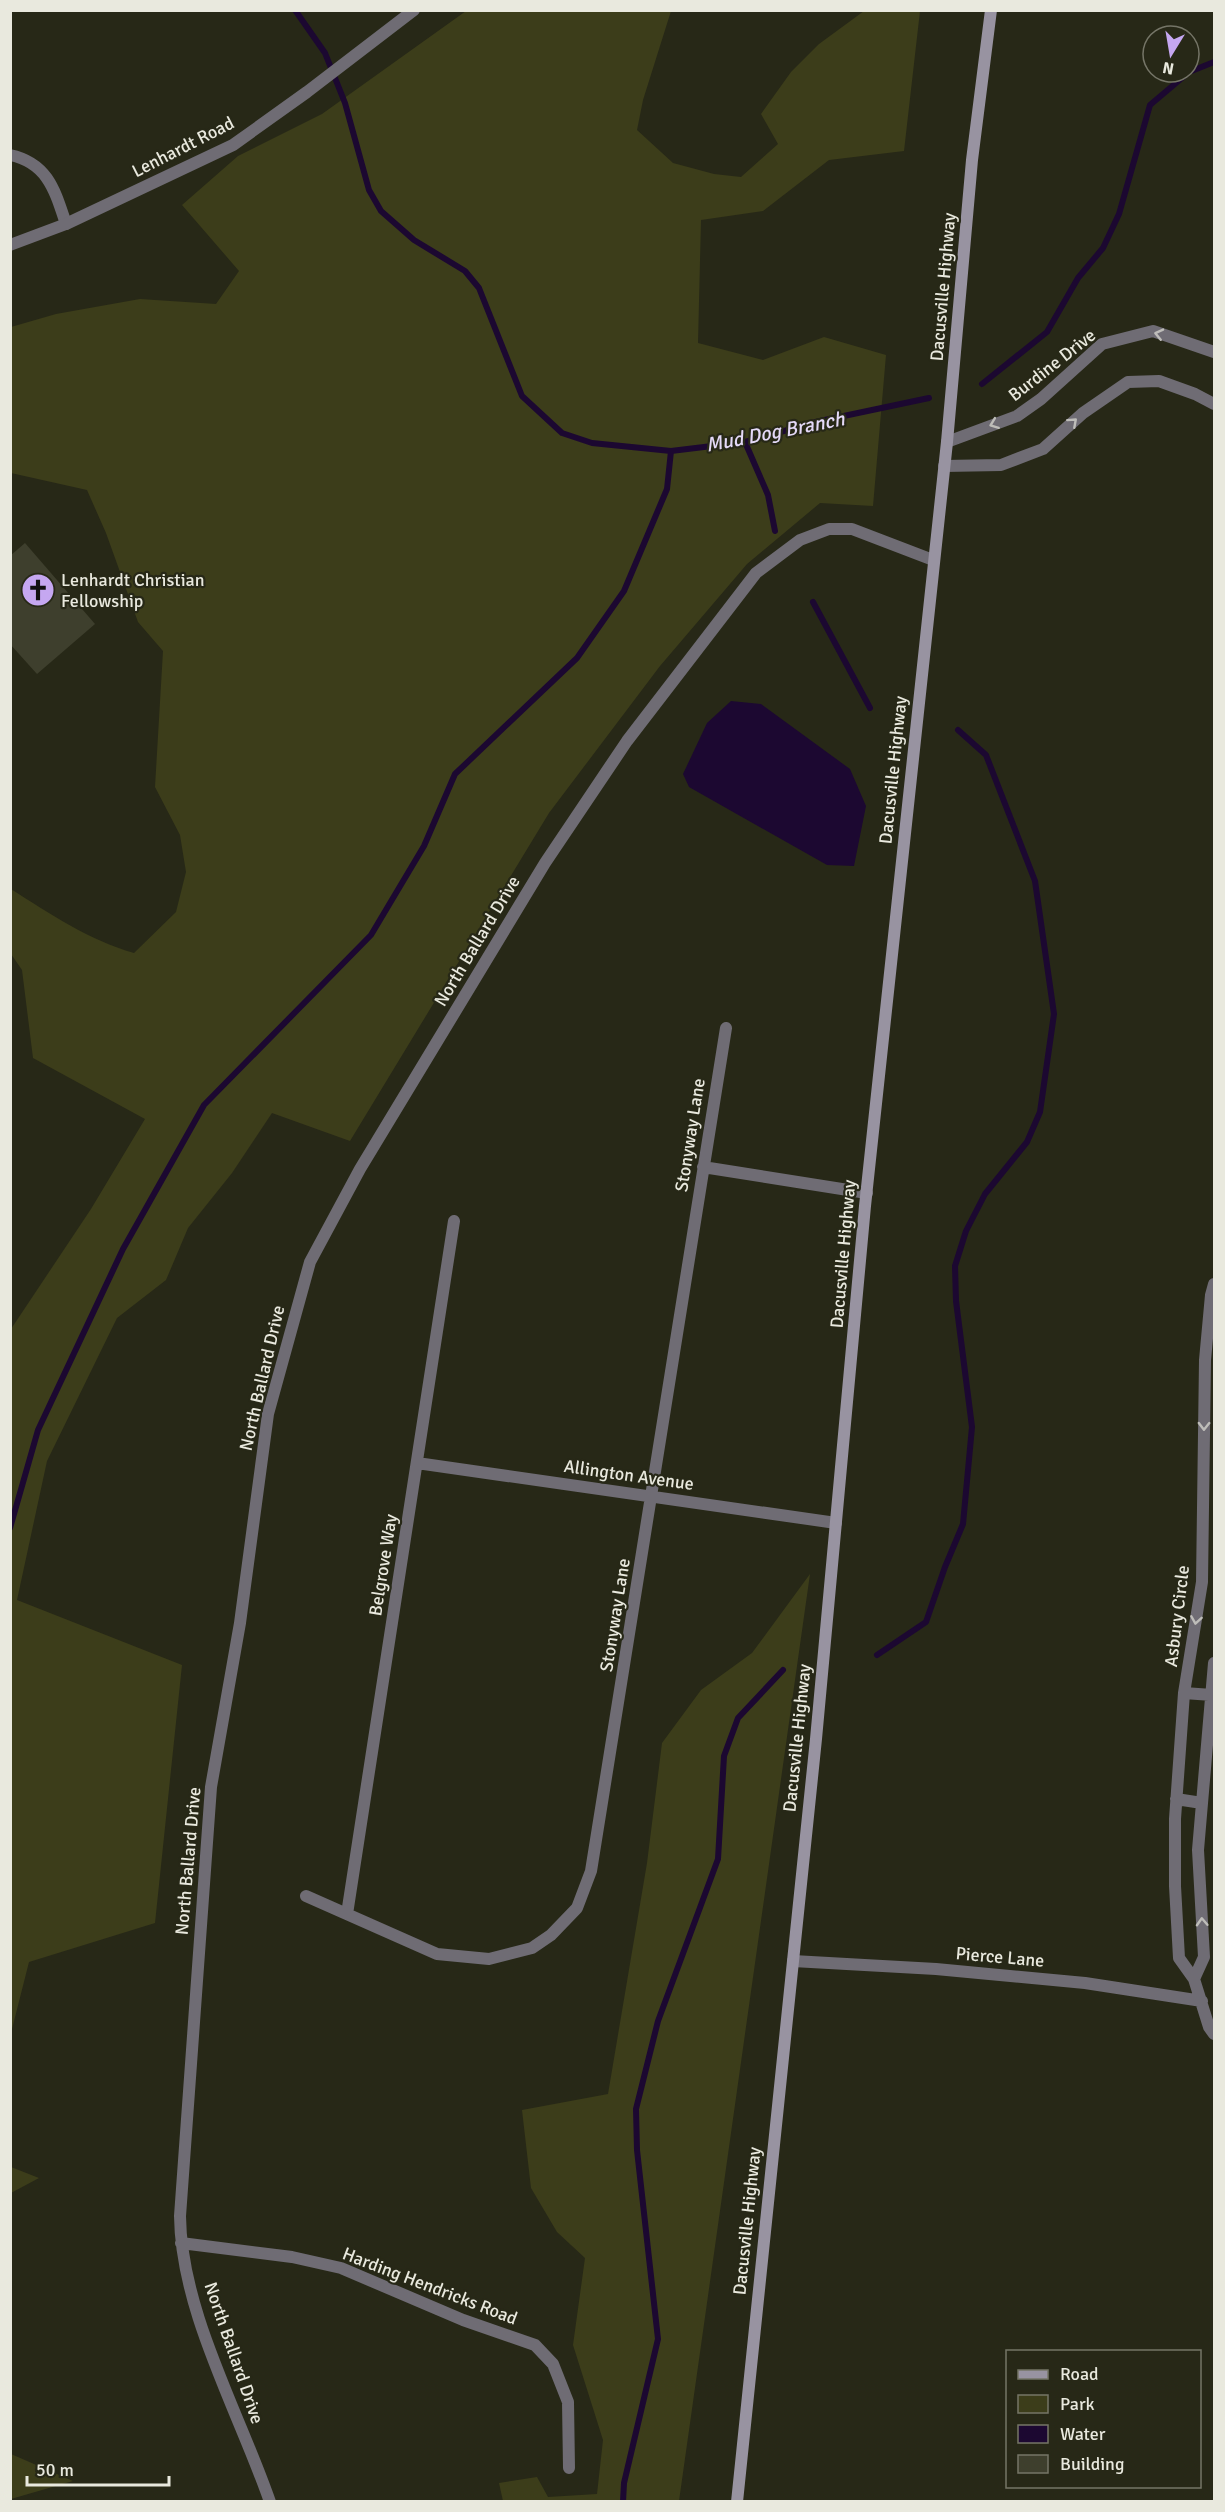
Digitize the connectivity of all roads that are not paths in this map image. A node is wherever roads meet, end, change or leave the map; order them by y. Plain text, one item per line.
1 (414, 10) edge
2 (991, 10) edge
3 (10, 155) edge
4 (66, 224) junction
5 (10, 245) edge
6 (1215, 352) edge
7 (1215, 404) edge
8 (947, 442) junction
9 (944, 466) junction
10 (933, 560) junction
11 (726, 1028) dead end
12 (703, 1167) junction
13 (867, 1193) junction
14 (454, 1221) dead end
15 (1215, 1284) edge
16 (1209, 1398) edge
17 (417, 1463) junction
18 (1209, 1472) edge
19 (652, 1497) junction
20 (836, 1523) junction
21 (1215, 1663) edge
22 (1184, 1693) junction
23 (1212, 1695) junction
24 (1176, 1799) junction
25 (1202, 1803) junction
26 (1175, 1848) junction
27 (1198, 1850) junction
28 (306, 1896) dead end
29 (347, 1914) junction
30 (793, 1961) junction
31 (1194, 1978) junction
32 (1202, 2001) junction
33 (1215, 2034) edge
34 (181, 2243) junction
35 (569, 2468) dead end
36 (270, 2502) edge
37 (736, 2502) edge

1 - 4 street, Lenhardt Road
2 - 8 main road, Dacusville Highway
3 - 4 street
4 - 5 street, Lenhardt Road
6 -> 8 street, Burdine Drive
9 -> 7 street
8 - 9 main road, Dacusville Highway
9 - 10 main road, Dacusville Highway
10 - 13 main road, Dacusville Highway
10 - 34 street, North Ballard Drive
11 - 12 street, Stonyway Lane
12 - 13 street
12 - 19 street, Stonyway Lane
13 - 20 main road, Dacusville Highway
14 - 17 street, Belgrove Way
15 - 16 street, Asbury Circle
16 -> 18 street, Asbury Circle
17 - 19 street, Allington Avenue
17 - 29 street, Belgrove Way
18 -> 22 street, Asbury Circle
19 - 20 street, Allington Avenue
19 - 29 street, Stonyway Lane
20 - 30 main road, Dacusville Highway
21 - 23 street
22 - 23 street, Asbury Circle
22 - 24 street, Asbury Circle
23 - 25 street
24 - 25 street
24 - 26 street, Asbury Circle
25 - 27 street
26 - 27 street
26 - 31 street, Asbury Circle
31 -> 27 street
28 - 29 street, Stonyway Lane
30 - 32 street, Pierce Lane
30 - 37 main road, Dacusville Highway
31 - 32 street, Asbury Circle
32 - 33 street, Asbury Circle
34 - 35 street, Harding Hendricks Road
34 - 36 street, North Ballard Drive

